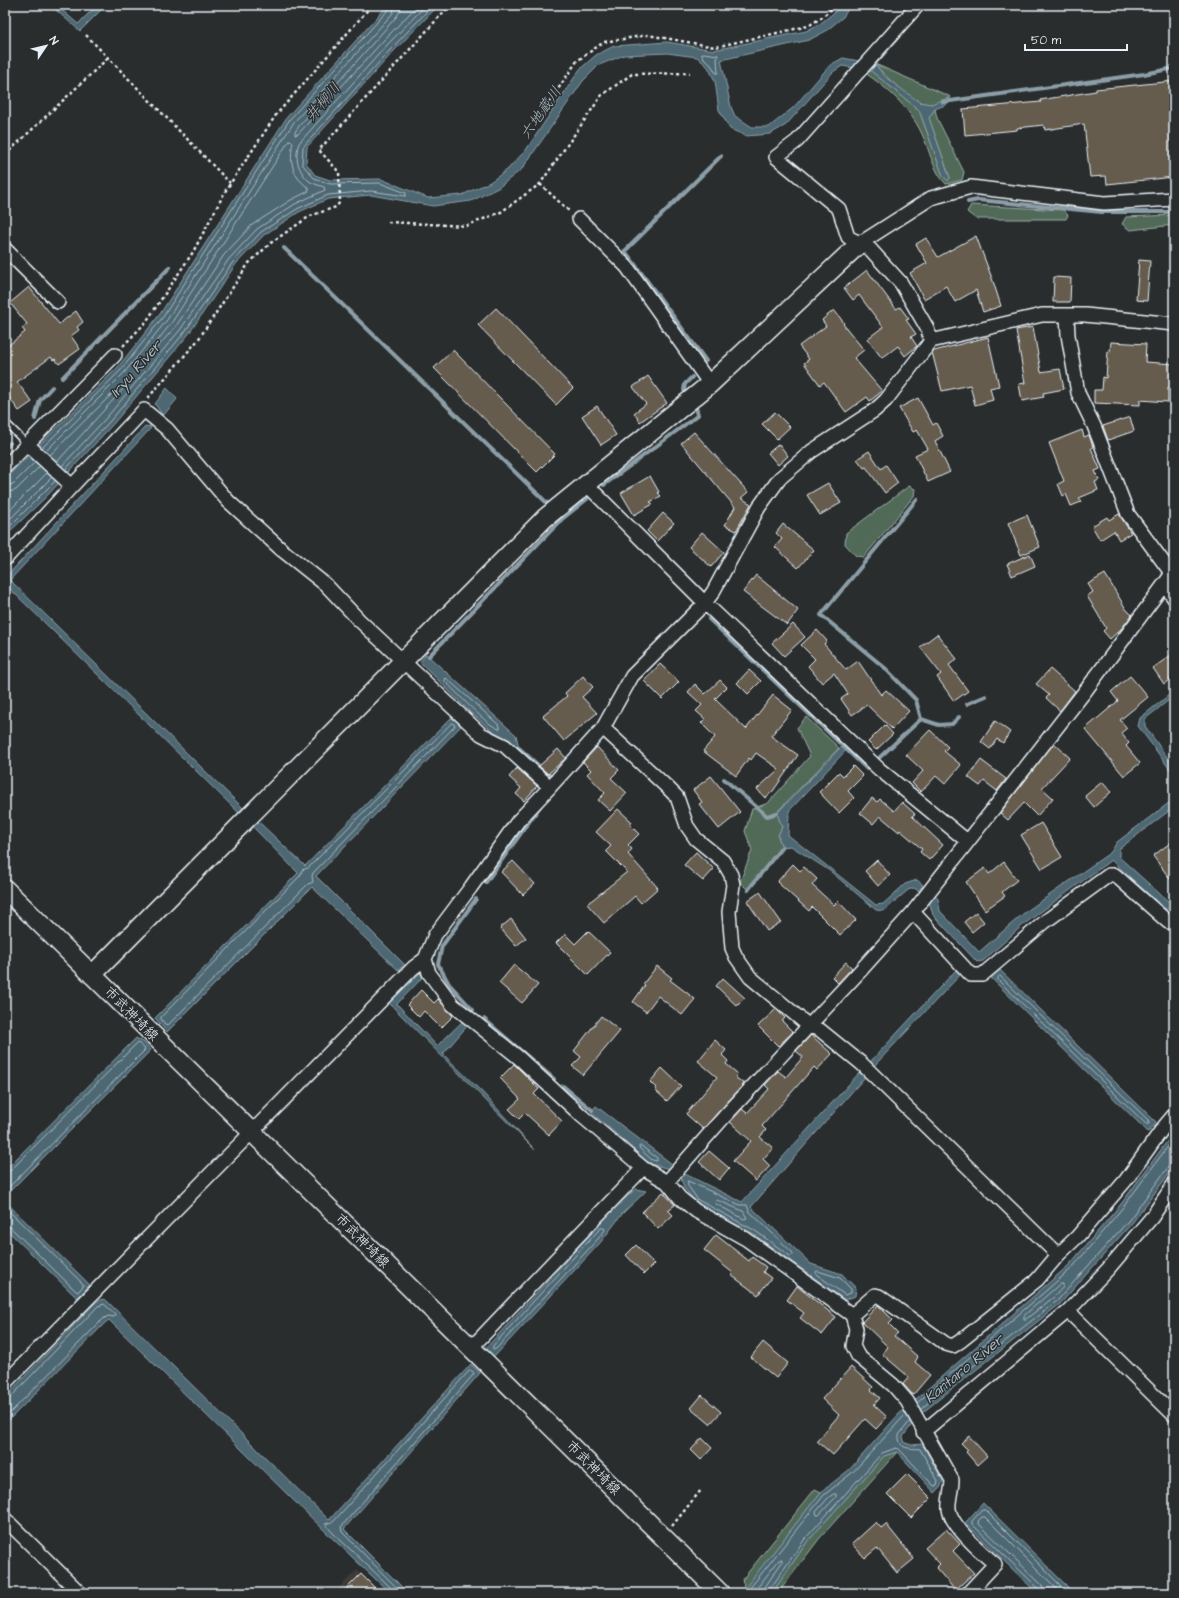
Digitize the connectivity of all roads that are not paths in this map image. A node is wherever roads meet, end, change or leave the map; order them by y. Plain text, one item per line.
1 (918, 5) edge
2 (1174, 200) edge
3 (579, 220) road end
4 (859, 244) junction
5 (6, 252) edge
6 (58, 302) dead end
7 (1067, 315) junction
8 (1174, 324) edge
9 (931, 341) junction
10 (115, 355) road end
11 (710, 384) junction
12 (5, 422) edge
13 (27, 444) junction
14 (5, 467) edge
15 (586, 484) junction
16 (72, 486) junction
17 (5, 559) edge
18 (1170, 576) edge
19 (1174, 598) edge
20 (705, 603) junction
21 (403, 661) junction
22 (602, 728) junction
23 (550, 787) junction
24 (967, 841) junction
25 (5, 890) edge
26 (913, 912) junction
27 (1174, 920) edge
28 (425, 959) junction
29 (92, 975) junction
30 (809, 1026) junction
31 (1174, 1115) edge
32 (251, 1132) junction
33 (643, 1168) junction
34 (674, 1175) junction
35 (1174, 1184) edge
36 (1058, 1255) junction
37 (1068, 1311) junction
38 (852, 1315) junction
39 (471, 1348) junction
40 (5, 1383) edge
41 (1174, 1415) edge
42 (921, 1427) junction
43 (5, 1519) edge
44 (80, 1593) edge
45 (720, 1593) edge
46 (968, 1593) edge

1 - 4 street
2 - 4 street
3 - 11 street
4 - 9 street
4 - 11 street
5 - 6 street
7 - 8 street
7 - 9 street
7 - 18 street
9 - 20 street
10 - 13 street
11 - 15 street
12 - 13 lane
13 - 14 street
13 - 16 street
15 - 20 street
15 - 21 street
16 - 17 street
16 - 21 street
18 - 19 street
18 - 24 street
20 - 22 street
20 - 24 street
21 - 23 street
21 - 29 street
22 - 23 street
22 - 30 street
23 - 28 street
24 - 26 street
25 - 29 street, 市武神埼線
26 - 27 street
26 - 30 street
28 - 32 street
28 - 33 street
29 - 32 street, 市武神埼線
30 - 34 street
30 - 36 street
31 - 36 street
32 - 39 street, 市武神埼線
32 - 40 street
33 - 34 street
33 - 39 street
34 - 38 street
35 - 37 street
36 - 38 street
37 - 41 street
37 - 42 street
38 - 42 street
39 - 45 street, 市武神埼線
42 - 46 street
43 - 44 street

